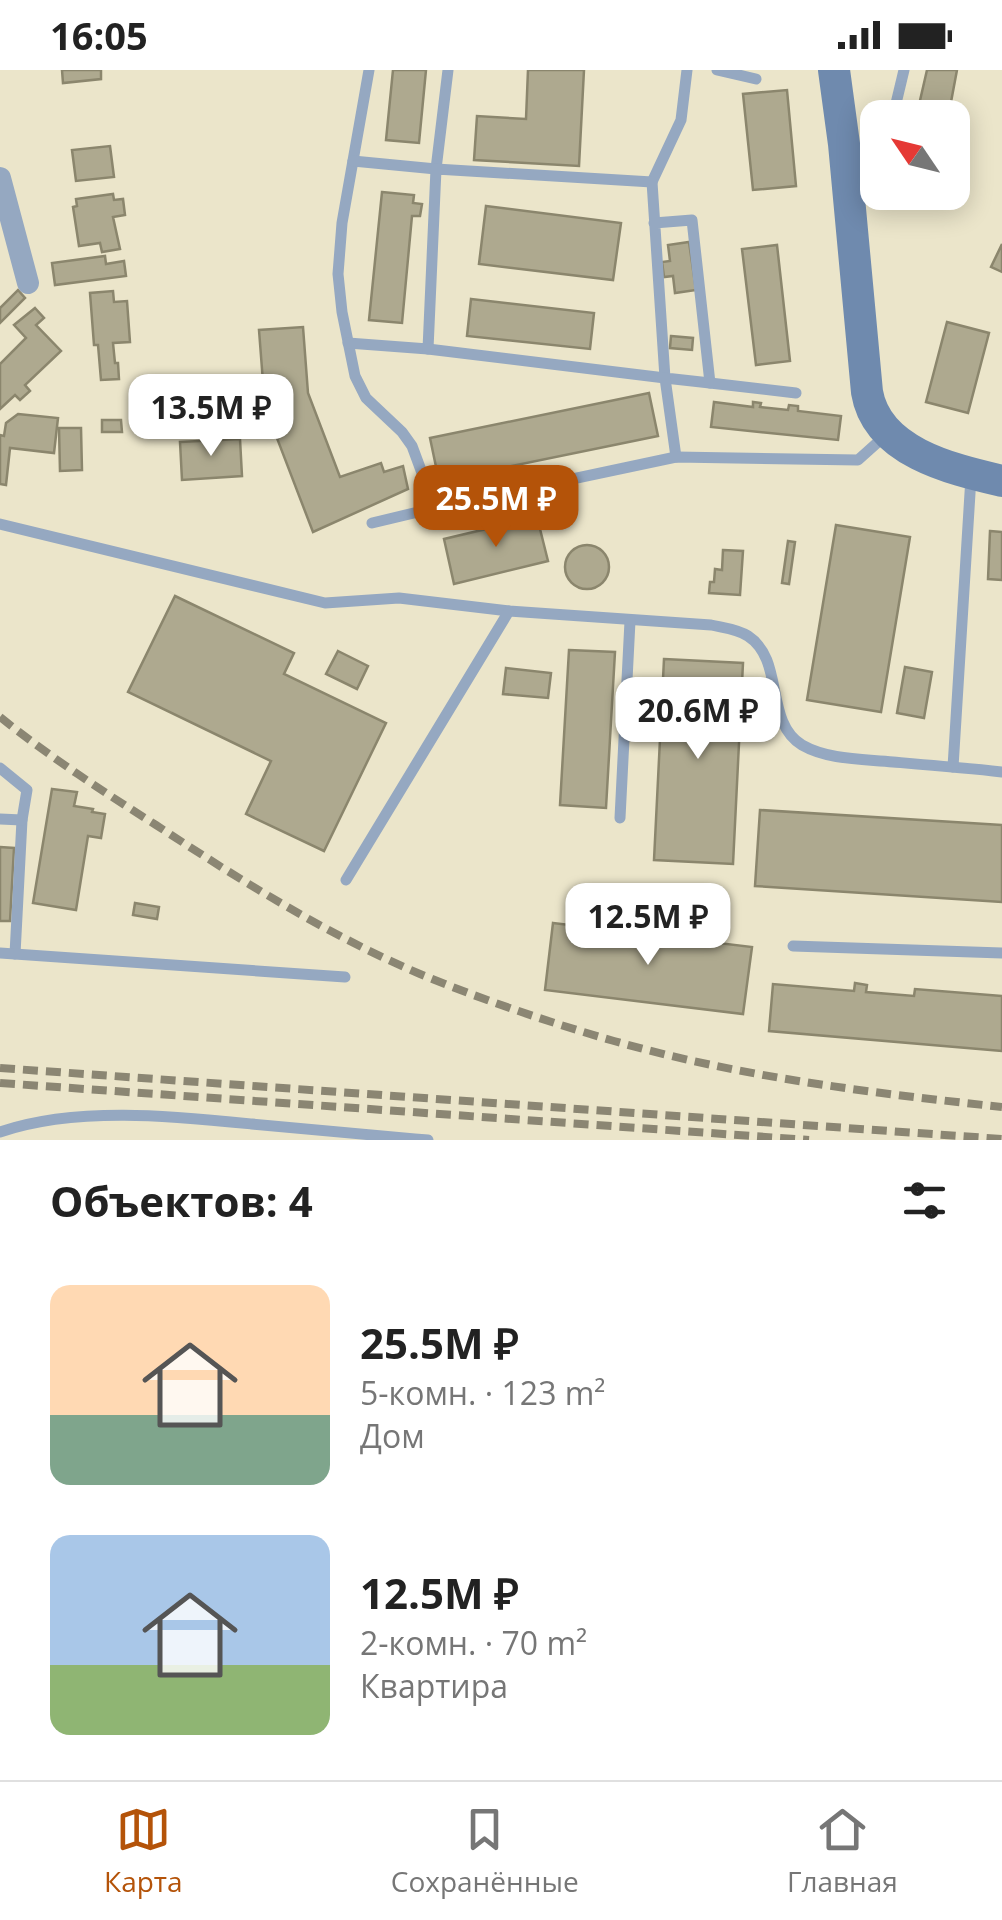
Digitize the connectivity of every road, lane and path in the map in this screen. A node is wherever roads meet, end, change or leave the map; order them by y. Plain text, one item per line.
1 (369, 70) edge
2 (448, 70) edge
3 (687, 70) edge
4 (718, 70) edge
5 (834, 70) edge
6 (904, 70) edge
7 (756, 80) dead end
8 (897, 100) edge
9 (352, 161) junction
10 (436, 168) junction
11 (0, 178) edge
12 (652, 182) junction
13 (654, 223) junction
14 (9, 250) edge
15 (28, 283) dead end
16 (348, 343) junction
17 (428, 349) junction
18 (665, 378) junction
19 (710, 383) junction
20 (796, 393) dead end
21 (887, 434) junction
22 (676, 457) junction
23 (987, 478) edge
24 (435, 508) junction
25 (0, 524) edge
26 (372, 524) dead end
27 (509, 611) junction
28 (630, 620) junction
29 (953, 767) junction
30 (0, 768) edge
31 (1002, 772) edge
32 (620, 818) dead end
33 (0, 819) edge
34 (22, 820) junction
35 (346, 880) dead end
36 (793, 946) dead end
37 (0, 953) edge
38 (15, 954) junction
39 (1002, 954) edge
40 (345, 977) dead end
41 (0, 1132) edge
42 (428, 1140) edge

1 - 9 lane
2 - 10 lane
3 - 12 lane
4 - 7 lane
5 - 21 street
6 - 8 lane
9 - 10 lane
9 - 16 lane
10 - 12 lane
10 - 17 lane
11 - 14 street
12 - 13 lane
13 - 18 lane
13 - 19 lane
14 - 15 street
16 - 17 lane
16 - 24 lane
17 - 18 lane
18 - 19 lane
18 - 22 lane
19 - 20 lane
21 - 22 lane
21 - 23 street
22 - 24 lane
23 - 29 lane
24 - 26 lane
25 - 27 lane
27 - 28 lane
27 - 35 lane
28 - 29 lane
28 - 32 lane
29 - 31 lane
30 - 34 lane
33 - 34 lane
34 - 38 lane
36 - 39 lane
37 - 38 lane
38 - 40 lane
41 - 42 lane

